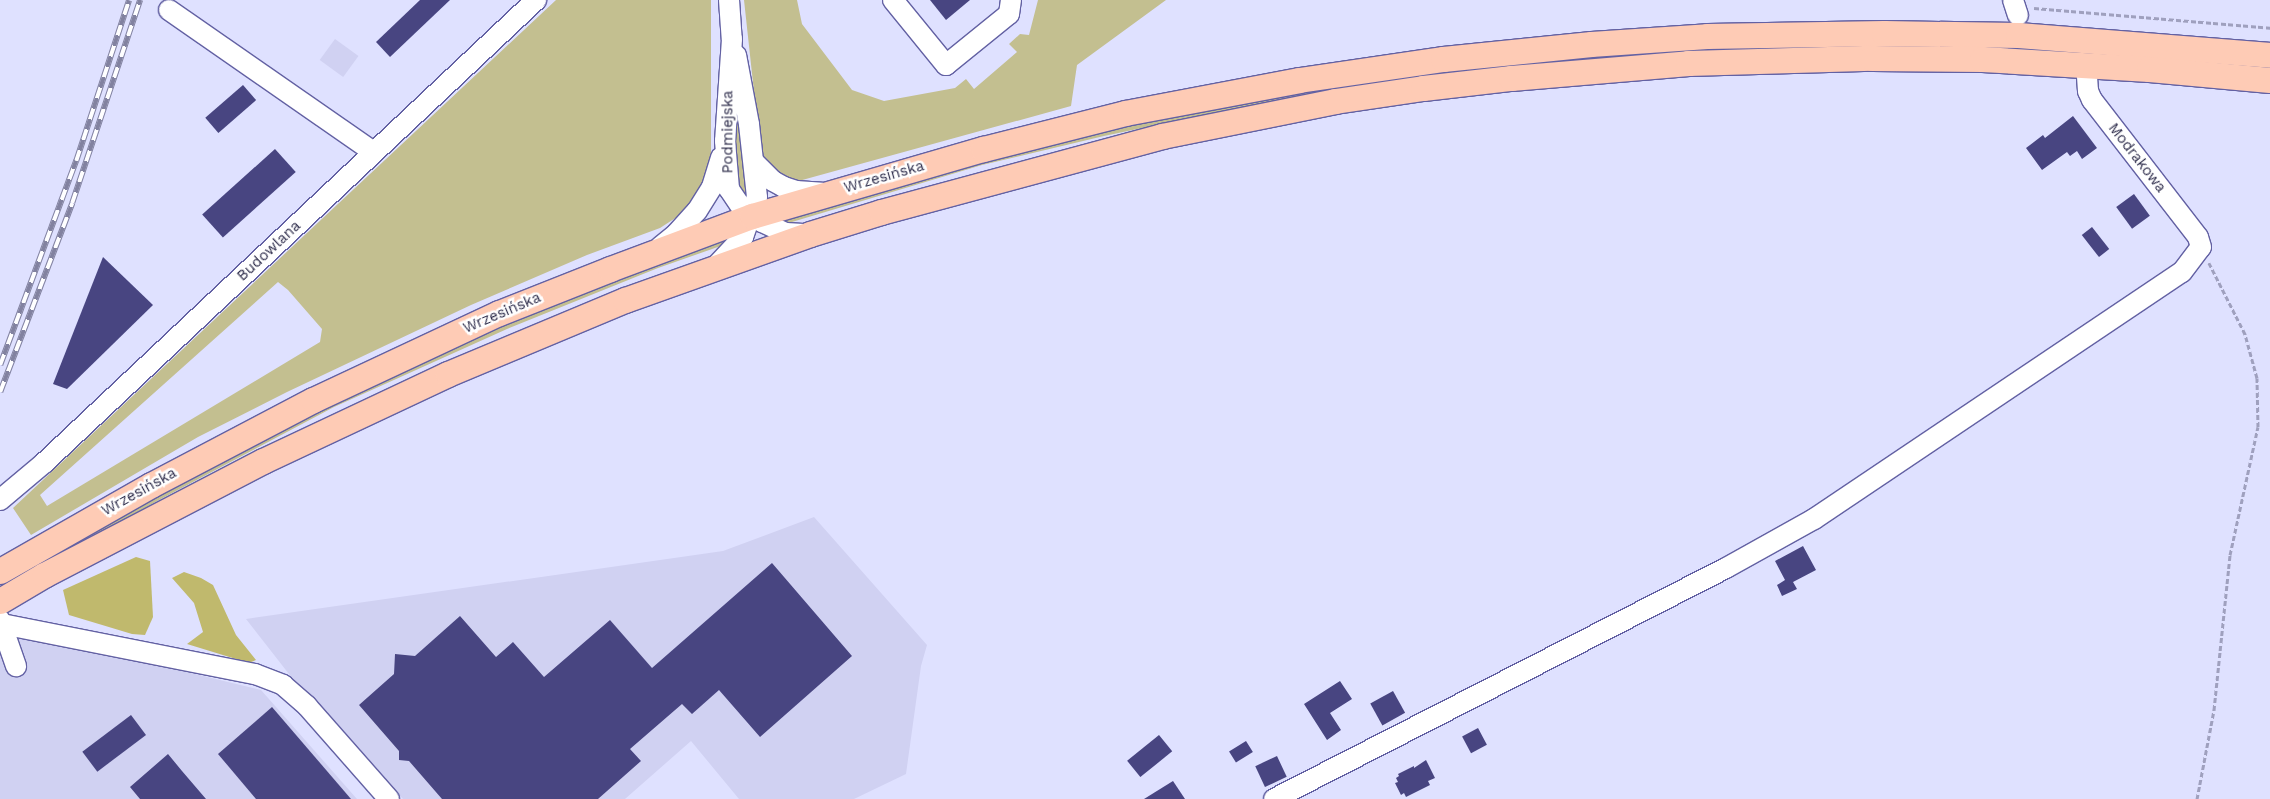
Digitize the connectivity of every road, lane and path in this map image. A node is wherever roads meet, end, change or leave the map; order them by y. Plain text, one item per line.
1 (536, 0) edge
2 (729, 0) edge
3 (893, 0) edge
4 (1011, 0) edge
5 (2016, 7) edge
6 (169, 10) dead end
7 (2270, 28) edge
8 (732, 39) junction
9 (2270, 55) edge
10 (2086, 64) junction
11 (2270, 80) edge
12 (725, 141) junction
13 (373, 152) junction
14 (754, 162) junction
15 (832, 192) junction
16 (752, 216) junction
17 (810, 234) junction
18 (2201, 246) junction
19 (648, 255) junction
20 (715, 268) junction
21 (0, 500) edge
22 (0, 571) edge
23 (1, 618) edge
24 (16, 666) dead end
25 (389, 799) edge
26 (1274, 799) edge
27 (2197, 799) edge

1 - 13 street, Budowlana
2 - 8 street, Podmiejska
3 - 4 street
5 - 7 path
6 - 13 street
8 - 12 street, Podmiejska
8 - 14 street, Podmiejska
9 - 15 main road, Wrzesińska
10 - 11 main road, Wrzesińska
10 - 17 main road, Wrzesińska
10 - 18 street, Modrakowa
12 - 16 street, Podmiejska
12 - 19 street
13 - 21 street, Budowlana
14 - 15 street
14 - 16 street, Podmiejska
15 - 16 main road, Wrzesińska
16 - 17 street, Podmiejska
16 - 19 main road, Wrzesińska
16 - 20 street, Podmiejska
17 - 20 main road, Wrzesińska
18 - 26 street
18 - 27 path
19 - 22 main road, Wrzesińska
20 - 23 main road, Wrzesińska
23 - 24 street
23 - 25 street

